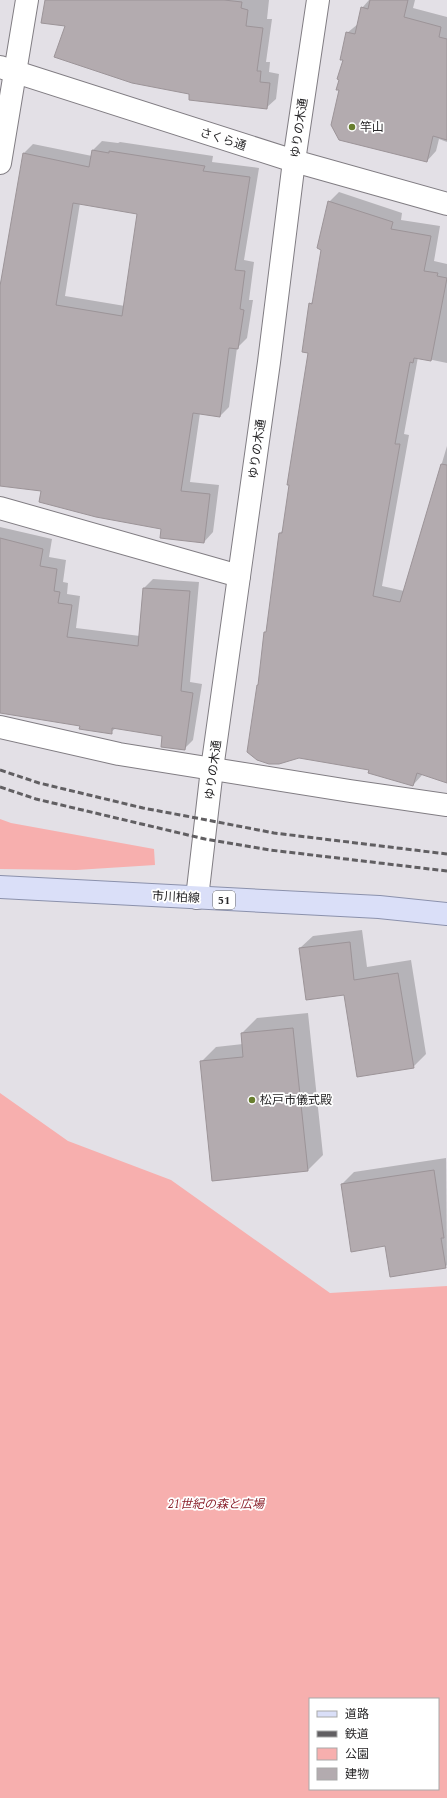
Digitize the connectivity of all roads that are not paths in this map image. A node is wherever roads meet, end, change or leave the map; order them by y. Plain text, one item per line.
1 (27, 0) edge
2 (318, 0) edge
3 (8, 70) edge
4 (294, 161) junction
5 (0, 163) edge
6 (447, 204) edge
7 (0, 508) edge
8 (239, 576) junction
9 (0, 727) edge
10 (212, 768) junction
11 (447, 805) edge
12 (0, 887) edge
13 (197, 898) junction
14 (447, 914) edge

1 - 3 street
2 - 4 street, ゆりの木通
3 - 4 street, さくら通
3 - 5 street
4 - 6 street, さくら通
4 - 8 street, ゆりの木通
7 - 8 street
8 - 10 street, ゆりの木通
9 - 10 street
10 - 11 street
10 - 13 street, ゆりの木通
12 - 13 main road, 市川柏線 / 51
13 - 14 main road, 市川柏線 / 51

